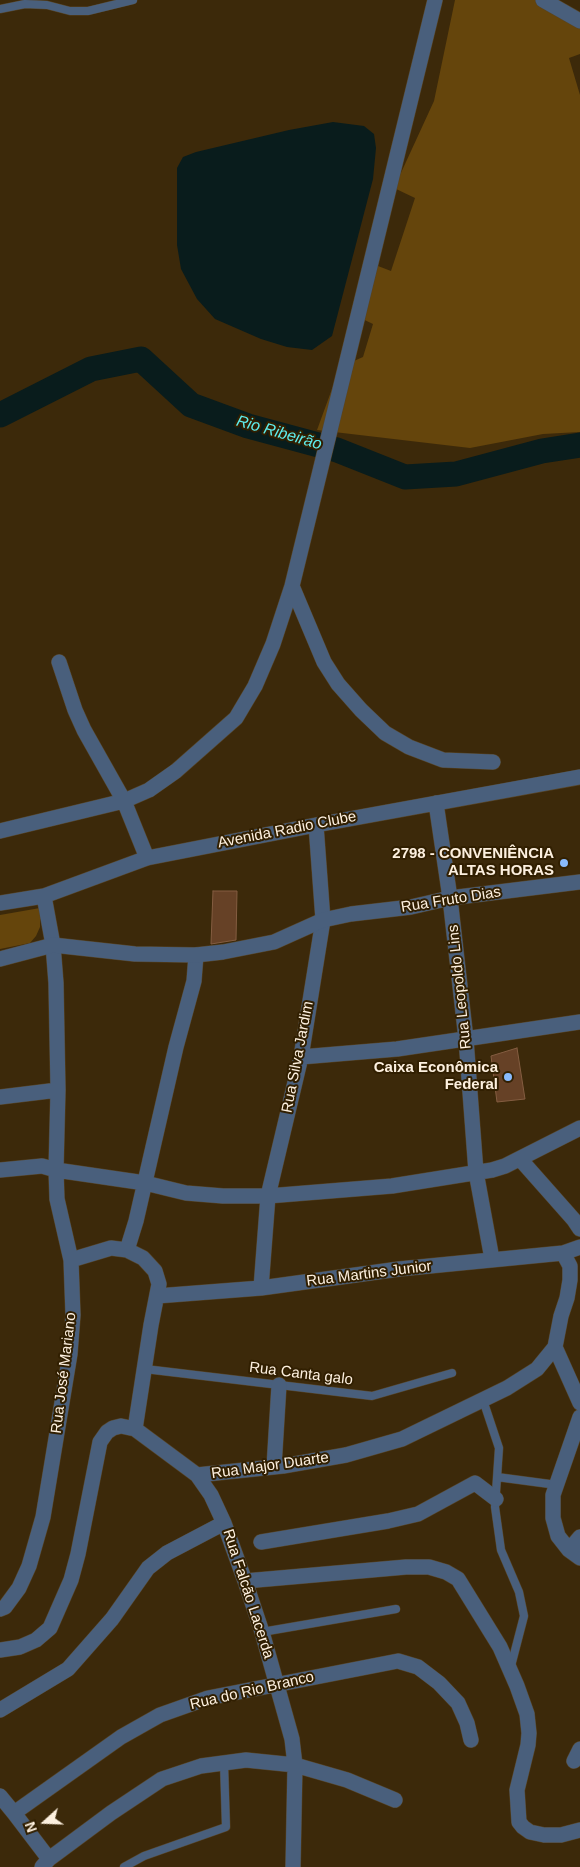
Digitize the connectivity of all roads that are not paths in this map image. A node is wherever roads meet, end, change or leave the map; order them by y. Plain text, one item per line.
1 (133, 0) edge
2 (435, 0) edge
3 (543, 0) edge
4 (0, 8) edge
5 (580, 21) edge
6 (292, 586) junction
7 (59, 662) dead end
8 (493, 762) dead end
9 (580, 777) edge
10 (124, 802) junction
11 (436, 803) junction
12 (316, 825) junction
13 (0, 831) edge
14 (147, 858) junction
15 (580, 882) edge
16 (44, 896) junction
17 (450, 898) junction
18 (0, 903) edge
19 (323, 920) junction
20 (52, 945) junction
21 (196, 954) junction
22 (0, 959) edge
23 (580, 1022) edge
24 (466, 1039) junction
25 (301, 1057) junction
26 (58, 1090) junction
27 (0, 1097) edge
28 (580, 1128) edge
29 (520, 1158) junction
30 (0, 1170) edge
31 (56, 1170) junction
32 (476, 1172) junction
33 (145, 1183) junction
34 (268, 1196) junction
35 (578, 1222) edge
36 (580, 1247) edge
37 (127, 1250) junction
38 (563, 1253) junction
39 (492, 1259) junction
40 (71, 1260) junction
41 (261, 1288) junction
42 (157, 1296) junction
43 (555, 1347) junction
44 (145, 1369) junction
45 (452, 1373) dead end
46 (280, 1385) junction
47 (483, 1400) junction
48 (580, 1403) edge
49 (580, 1417) edge
50 (135, 1429) junction
51 (274, 1467) junction
52 (198, 1475) junction
53 (497, 1477) junction
54 (557, 1486) junction
55 (496, 1499) junction
56 (224, 1523) junction
57 (580, 1537) edge
58 (261, 1542) dead end
59 (574, 1554) edge
60 (245, 1581) junction
61 (2, 1606) edge
62 (396, 1609) dead end
63 (262, 1632) junction
64 (0, 1650) edge
65 (510, 1670) junction
66 (276, 1684) junction
67 (0, 1710) edge
68 (471, 1740) dead end
69 (224, 1763) junction
70 (295, 1765) junction
71 (0, 1796) edge
72 (395, 1800) dead end
73 (14, 1813) junction
74 (580, 1830) edge
75 (45, 1863) edge
76 (124, 1867) edge
77 (292, 1867) edge

1 - 4 lane
2 - 6 street
3 - 5 street
6 - 8 street
6 - 10 street
7 - 10 street
9 - 11 street, Avenida Radio Clube
10 - 13 street
10 - 14 street
11 - 12 street, Avenida Radio Clube
11 - 17 street, Rua Leopoldo Lins
12 - 14 street, Avenida Radio Clube
12 - 19 street, Rua Silva Jardim
14 - 16 street, Avenida Radio Clube
15 - 17 street, Rua Fruto Dias
16 - 18 street, Avenida Radio Clube
16 - 20 street, Rua José Mariano
17 - 19 street, Rua Fruto Dias
17 - 24 street, Rua Leopoldo Lins
19 - 21 street, Rua Fruto Dias
19 - 25 street, Rua Silva Jardim
20 - 21 street, Rua Fruto Dias
20 - 22 street
20 - 26 street, Rua José Mariano
21 - 33 street
23 - 24 street
24 - 25 street
24 - 32 street, Rua Leopoldo Lins
25 - 34 street, Rua Silva Jardim
26 - 27 street
26 - 31 street, Rua José Mariano
28 - 29 street
29 - 32 street
29 - 35 street
30 - 31 street
31 - 33 street
31 - 40 street, Rua José Mariano
32 - 34 street
32 - 39 street, Rua Leopoldo Lins
33 - 34 street
33 - 37 street
34 - 41 street, Rua Silva Jardim
36 - 38 street, Rua Martins Junior
37 - 40 street
37 - 42 street
38 - 39 street, Rua Martins Junior
38 - 43 street, Rua Major Duarte
39 - 41 street, Rua Martins Junior
40 - 61 street, Rua José Mariano
41 - 42 street, Rua Martins Junior
42 - 44 street
43 - 47 street, Rua Major Duarte
43 - 48 street
44 - 46 lane, Rua Canta galo
44 - 50 street
45 - 46 lane, Rua Canta galo
46 - 51 street
47 - 51 street, Rua Major Duarte
47 - 53 lane
49 - 54 street
50 - 52 street, Rua Major Duarte
50 - 64 street
51 - 52 street, Rua Major Duarte
52 - 56 street, Rua Falcão Lacerda
53 - 54 lane
53 - 55 lane
54 - 59 street
55 - 58 street
55 - 65 lane
56 - 60 street, Rua Falcão Lacerda
56 - 67 street
57 - 59 street
60 - 63 street, Rua Falcão Lacerda
60 - 65 street
62 - 63 lane
63 - 66 street, Rua Falcão Lacerda
65 - 74 street
66 - 68 street, Rua do Rio Branco
66 - 70 street, Rua Falcão Lacerda
66 - 73 street, Rua do Rio Branco
69 - 70 street
69 - 75 street
69 - 76 lane
70 - 72 street
70 - 77 street, Rua Falcão Lacerda
71 - 73 street
73 - 75 street

